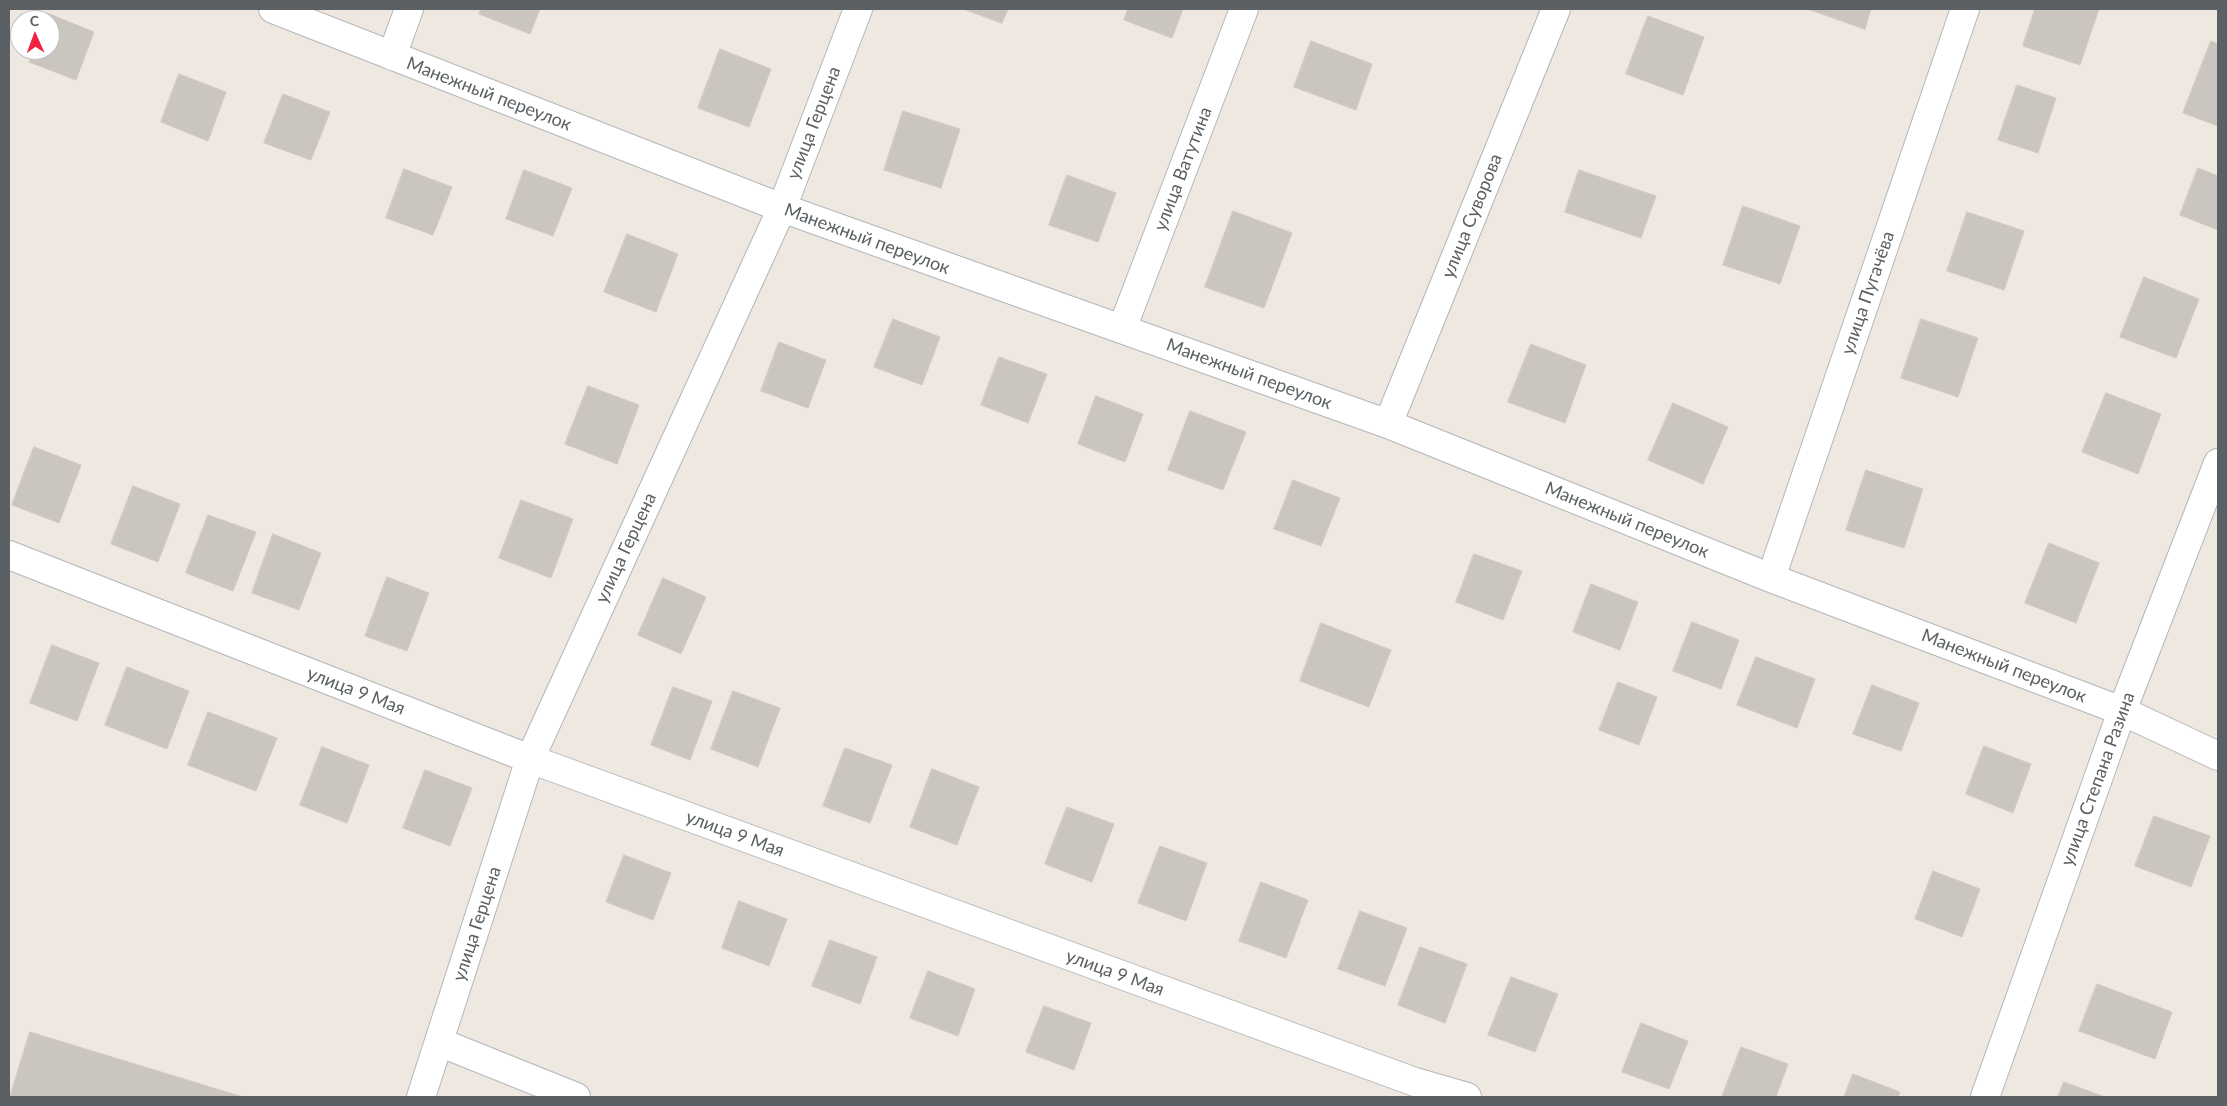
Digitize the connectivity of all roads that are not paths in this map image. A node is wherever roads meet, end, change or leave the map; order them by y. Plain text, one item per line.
1 (273, 9) edge
2 (409, 9) edge
3 (858, 9) edge
4 (1244, 9) edge
5 (1556, 9) edge
6 (1964, 9) edge
7 (392, 56) junction
8 (782, 208) junction
9 (1122, 329) junction
10 (1388, 424) junction
11 (2218, 463) edge
12 (9, 555) edge
13 (1771, 578) junction
14 (2122, 711) junction
15 (2218, 756) edge
16 (530, 759) junction
17 (439, 1042) junction
18 (1412, 1090) edge
19 (421, 1097) edge
20 (576, 1097) edge
21 (1467, 1097) edge
22 (1985, 1097) edge

1 - 7 street, Манежный переулок
2 - 7 street
3 - 8 street, улица Герцена
4 - 9 street, улица Ватутина
5 - 10 street, улица Суворова
6 - 13 street, улица Пугачёва
7 - 8 street, Манежный переулок
8 - 9 street, Манежный переулок
8 - 16 street, улица Герцена
9 - 10 street, Манежный переулок
10 - 13 street, Манежный переулок
11 - 14 street, улица Степана Разина
12 - 16 street, улица 9 Мая
13 - 14 street, Манежный переулок
14 - 15 street, Манежный переулок
14 - 22 street, улица Степана Разина
16 - 17 street, улица Герцена
16 - 18 street, улица 9 Мая
17 - 19 street, улица Герцена
17 - 20 street
18 - 21 street, улица 9 Мая

